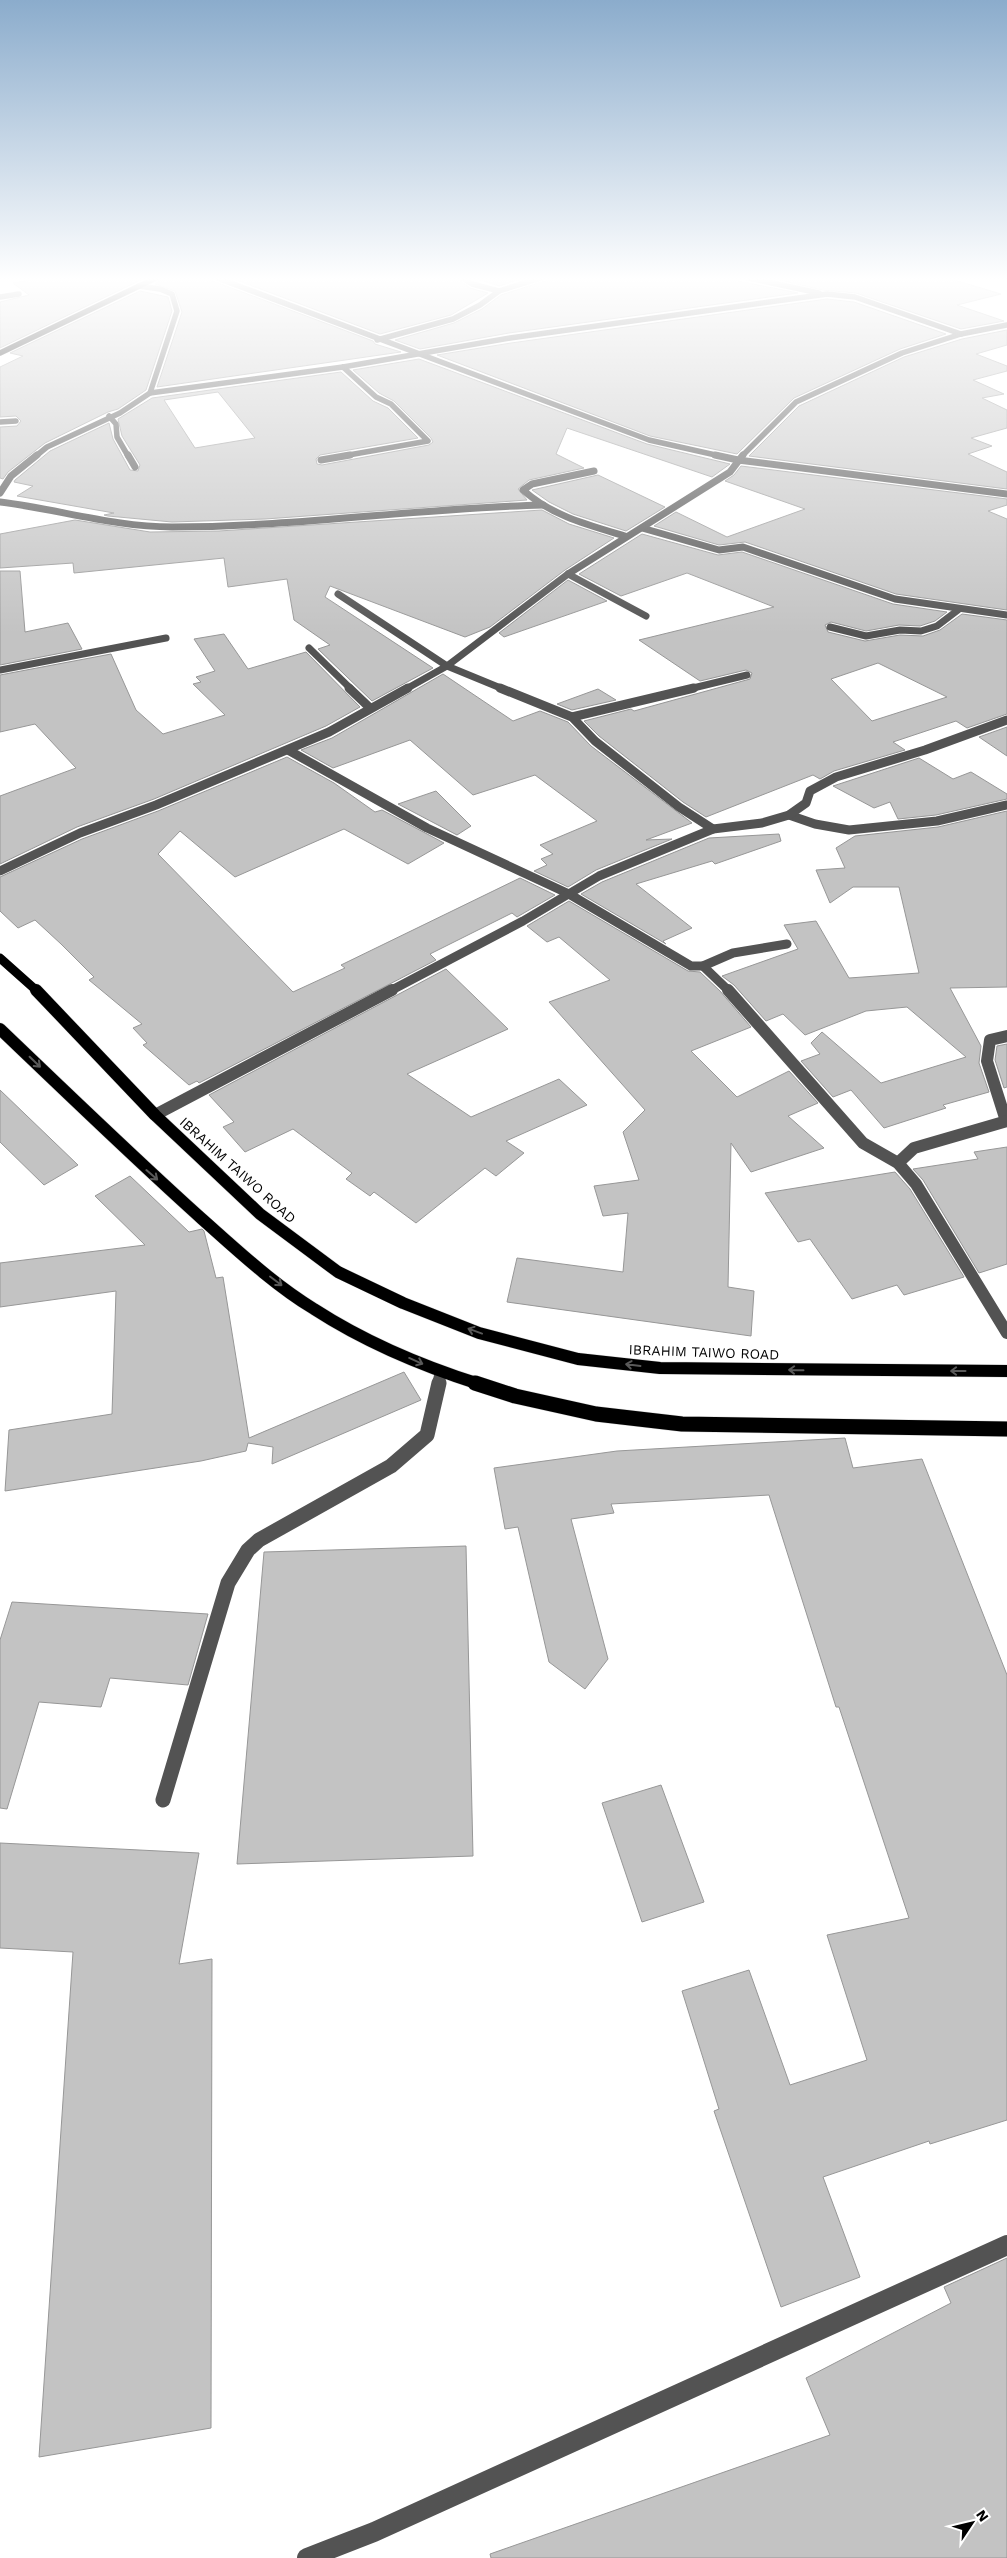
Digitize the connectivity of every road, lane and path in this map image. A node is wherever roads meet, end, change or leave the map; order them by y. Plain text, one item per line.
1 (145, 395) edge
2 (374, 395) edge
3 (527, 395) edge
4 (810, 395) edge
5 (109, 416) junction
6 (16, 421) dead end
7 (0, 422) edge
8 (321, 460) dead end
9 (738, 460) junction
10 (135, 467) dead end
11 (594, 471) dead end
12 (0, 493) edge
13 (1007, 494) edge
14 (0, 502) edge
15 (543, 505) junction
16 (642, 528) junction
17 (625, 536) junction
18 (568, 574) junction
19 (338, 594) dead end
20 (958, 610) junction
21 (646, 616) dead end
22 (1007, 616) edge
23 (830, 627) dead end
24 (166, 638) dead end
25 (309, 648) dead end
26 (447, 666) junction
27 (0, 670) edge
28 (747, 676) dead end
29 (370, 708) junction
30 (572, 717) junction
31 (1007, 720) edge
32 (288, 750) junction
33 (1007, 805) edge
34 (789, 815) junction
35 (713, 829) junction
36 (0, 871) edge
37 (569, 894) junction
38 (787, 944) dead end
39 (0, 958) edge
40 (703, 966) junction
41 (0, 1029) edge
42 (1007, 1036) edge
43 (155, 1115) junction
44 (1006, 1121) edge
45 (898, 1163) junction
46 (1007, 1333) edge
47 (1007, 1371) edge
48 (441, 1372) junction
49 (1007, 1429) edge
50 (163, 1800) dead end
51 (1007, 2245) edge
52 (307, 2558) edge

1 - 5 street
2 - 8 street
3 - 9 street
4 - 9 street
5 - 10 street
5 - 12 street
6 - 7 street
9 - 13 street
9 - 16 street
11 - 15 street
14 - 15 street
15 - 17 street
16 - 17 street
16 - 20 street
17 - 18 street
18 - 21 street
18 - 26 street
19 - 26 street
20 - 22 street
20 - 23 street
24 - 27 street
25 - 29 street
26 - 29 street
26 - 30 street
28 - 30 street
29 - 32 street
30 - 35 street
31 - 34 street
32 - 36 street
32 - 37 street
33 - 34 street
34 - 35 street
35 - 37 street
37 - 40 street
37 - 43 street
38 - 40 street
39 - 43 main road, IBRAHIM TAIWO ROAD
40 - 45 street
41 -> 48 main road
42 - 44 street
47 -> 43 main road, IBRAHIM TAIWO ROAD
44 - 45 street
45 - 46 street
48 - 49 main road
48 - 50 street
51 - 52 street

